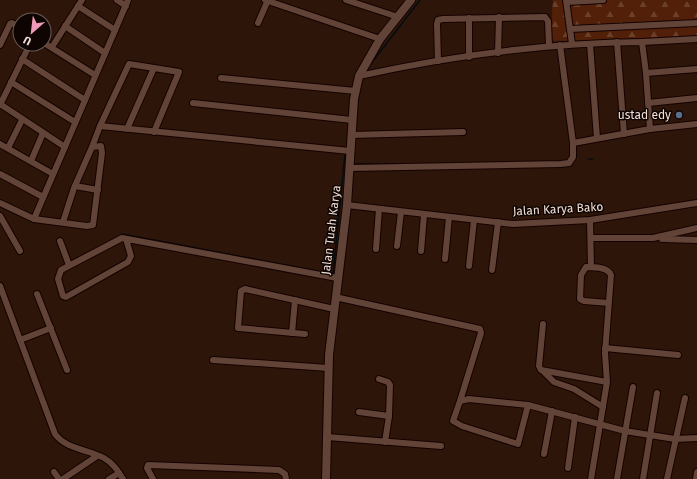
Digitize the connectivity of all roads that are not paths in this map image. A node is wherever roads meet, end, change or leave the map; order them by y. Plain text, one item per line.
1 (82, 0) edge
2 (117, 0) edge
3 (267, 0) edge
4 (346, 0) edge
5 (411, 0) edge
6 (603, 0) edge
7 (566, 1) edge
8 (127, 3) edge
9 (78, 6) junction
10 (398, 17) junction
11 (499, 17) junction
12 (469, 18) junction
13 (12, 23) edge
14 (258, 23) dead end
15 (697, 24) edge
16 (65, 26) junction
17 (570, 29) junction
18 (115, 30) junction
19 (380, 39) junction
20 (697, 39) edge
21 (617, 42) junction
22 (642, 42) junction
23 (572, 44) junction
24 (590, 44) junction
25 (560, 45) junction
26 (0, 46) edge
27 (549, 46) junction
28 (52, 48) joint
29 (26, 52) edge
30 (105, 53) junction
31 (498, 53) junction
32 (469, 57) junction
33 (22, 59) junction
34 (438, 61) junction
35 (154, 68) junction
36 (697, 69) edge
37 (646, 73) junction
38 (95, 75) junction
39 (359, 76) junction
40 (221, 78) dead end
41 (11, 82) junction
42 (356, 91) junction
43 (697, 98) edge
44 (85, 100) junction
45 (194, 103) dead end
46 (648, 103) junction
47 (0, 105) edge
48 (22, 120) junction
49 (352, 120) junction
50 (75, 122) junction
51 (697, 124) edge
52 (100, 126) junction
53 (650, 128) junction
54 (127, 129) junction
55 (154, 132) junction
56 (463, 132) dead end
57 (43, 133) junction
58 (624, 134) junction
59 (351, 135) junction
60 (597, 138) junction
61 (573, 143) junction
62 (0, 144) edge
63 (65, 147) junction
64 (92, 147) junction
65 (8, 148) junction
66 (350, 151) junction
67 (31, 161) junction
68 (350, 168) junction
69 (0, 174) edge
70 (53, 174) junction
71 (75, 186) junction
72 (98, 190) junction
73 (43, 197) junction
74 (0, 203) edge
75 (697, 203) edge
76 (347, 205) junction
77 (379, 209) junction
78 (401, 212) junction
79 (424, 214) junction
80 (0, 216) edge
81 (449, 217) junction
82 (34, 218) junction
83 (474, 220) junction
84 (590, 220) junction
85 (63, 222) junction
86 (498, 222) junction
87 (697, 228) edge
88 (591, 238) junction
89 (652, 238) junction
90 (126, 239) junction
91 (60, 240) dead end
92 (697, 240) edge
93 (398, 246) dead end
94 (376, 249) dead end
95 (20, 251) dead end
96 (421, 251) dead end
97 (445, 259) dead end
98 (69, 265) junction
99 (469, 266) dead end
100 (591, 267) junction
101 (492, 270) dead end
102 (337, 278) junction
103 (0, 286) edge
104 (37, 294) dead end
105 (335, 297) junction
106 (295, 300) junction
107 (609, 303) junction
108 (334, 309) junction
109 (543, 324) dead end
110 (50, 328) junction
111 (292, 333) junction
112 (305, 334) dead end
113 (20, 340) junction
114 (605, 348) junction
115 (678, 355) dead end
116 (213, 360) dead end
117 (328, 368) junction
118 (67, 370) dead end
119 (543, 371) junction
120 (379, 379) dead end
121 (607, 382) junction
122 (633, 386) dead end
123 (657, 393) dead end
124 (684, 398) dead end
125 (460, 401) junction
126 (528, 405) junction
127 (604, 407) junction
128 (552, 411) junction
129 (358, 412) dead end
130 (389, 416) junction
131 (575, 417) junction
132 (601, 424) junction
133 (625, 431) junction
134 (650, 434) junction
135 (327, 437) junction
136 (697, 438) edge
137 (675, 439) junction
138 (385, 442) junction
139 (441, 446) dead end
140 (544, 454) dead end
141 (97, 456) junction
142 (568, 468) dead end
143 (54, 472) dead end
144 (697, 472) edge
145 (119, 473) junction
146 (59, 479) edge
147 (62, 479) edge
148 (109, 479) edge
149 (123, 479) edge
150 (153, 479) edge
151 (286, 479) edge
152 (293, 479) edge
153 (326, 479) edge
154 (591, 479) edge
155 (617, 479) edge
156 (643, 479) edge
157 (667, 479) edge
158 (696, 479) edge

1 - 9 street
2 - 8 street
3 - 14 street
3 - 19 street
4 - 10 street
5 - 10 main road, Jalan Tuah Karya
6 - 7 street
7 - 17 street
8 - 18 street
9 - 16 street
9 - 18 street
10 - 19 main road, Jalan Tuah Karya
11 - 12 street
11 - 27 street
11 - 31 street
12 - 32 street
12 - 34 street
13 - 26 street
15 - 17 street
16 - 28 street
16 - 30 street
17 - 23 street
18 - 30 street
19 - 39 main road, Jalan Tuah Karya
20 - 22 street
21 - 22 street
21 - 24 street
21 - 58 street
22 - 37 street
23 - 24 street
23 - 25 street
24 - 60 street
25 - 27 street
25 - 61 street
27 - 31 street
28 - 38 street
29 - 33 street
30 - 38 street
31 - 32 street
32 - 34 street
33 - 41 street
33 - 44 street
34 - 39 street
35 - 52 street
35 - 54 street
35 - 55 street
36 - 37 street
37 - 46 street
38 - 44 street
39 - 42 main road, Jalan Tuah Karya
40 - 42 street
41 - 47 street
41 - 50 street
42 - 49 main road, Jalan Tuah Karya
43 - 46 street
44 - 50 street
45 - 49 street
46 - 53 street
47 - 48 street
48 - 57 street
48 - 65 street
49 - 59 main road, Jalan Tuah Karya
50 - 63 street
51 - 53 street
52 - 54 street
52 - 64 street
53 - 58 street
54 - 55 street
55 - 66 street
56 - 59 street
57 - 63 street
57 - 67 street
58 - 60 street
59 - 66 main road, Jalan Tuah Karya
60 - 61 street
61 - 68 street
62 - 65 street
63 - 70 street
64 - 71 street
64 - 72 street
65 - 67 street
66 - 68 main road, Jalan Tuah Karya
67 - 70 street
68 - 76 main road, Jalan Tuah Karya
69 - 73 street
70 - 73 street
71 - 72 street
71 - 85 street
72 - 85 street
73 - 82 street
74 - 82 street
75 - 84 street, Jalan Karya Bako
76 - 77 street, Jalan Karya Bako
76 - 102 main road, Jalan Tuah Karya
77 - 78 street, Jalan Karya Bako
77 - 94 street
78 - 79 street, Jalan Karya Bako
78 - 93 street
79 - 81 street, Jalan Karya Bako
79 - 96 street
80 - 95 street
81 - 83 street, Jalan Karya Bako
81 - 97 street
82 - 85 street
83 - 86 street, Jalan Karya Bako
83 - 99 street
84 - 86 street, Jalan Karya Bako
84 - 88 street
86 - 101 street
87 - 89 street
88 - 89 street
88 - 100 street
89 - 92 street
90 - 98 street
90 - 98 street
90 - 102 street
91 - 98 street
100 - 107 street
100 - 107 street
102 - 105 main road, Jalan Tuah Karya
103 - 113 street
104 - 110 street
105 - 108 main road, Jalan Tuah Karya
105 - 125 street
106 - 108 street
106 - 111 street
106 - 111 street
107 - 114 street
108 - 117 main road, Jalan Tuah Karya
109 - 119 street
110 - 113 street
110 - 118 street
111 - 112 street
113 - 141 street
114 - 115 street
114 - 121 street
116 - 117 street
117 - 135 main road, Jalan Tuah Karya
119 - 121 street
119 - 127 street
120 - 130 street
121 - 127 street
122 - 133 street
123 - 134 street
124 - 137 street
125 - 126 street
125 - 126 street
126 - 128 street
127 - 132 street
128 - 131 street
128 - 140 street
129 - 130 street
130 - 138 street
131 - 132 street
131 - 142 street
132 - 133 street
132 - 154 street
133 - 134 street
133 - 155 street
134 - 137 street
134 - 156 street
135 - 138 street
135 - 153 main road, Jalan Tuah Karya
136 - 137 street
137 - 157 street
138 - 139 street
141 - 145 street
141 - 147 street
143 - 146 street
144 - 158 street
145 - 148 street
145 - 149 street
150 - 151 street
151 - 152 street

